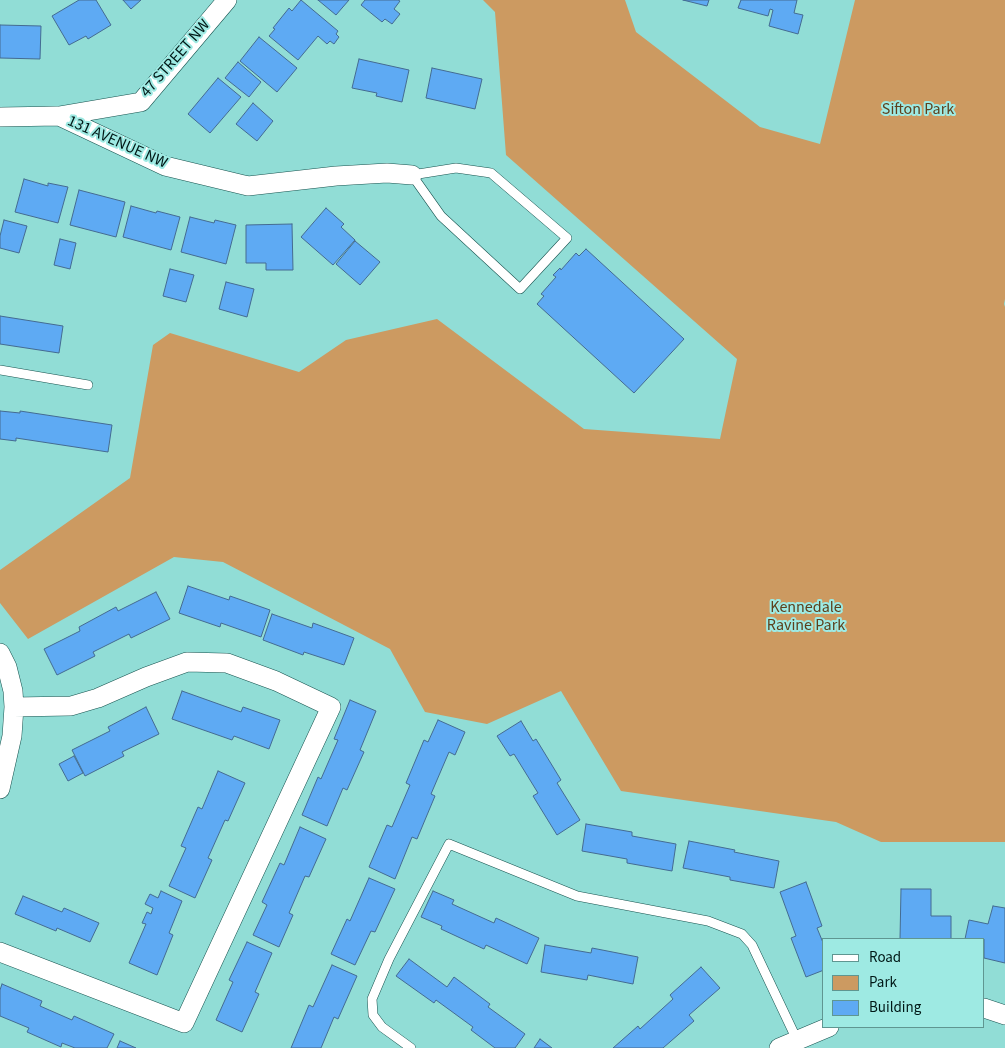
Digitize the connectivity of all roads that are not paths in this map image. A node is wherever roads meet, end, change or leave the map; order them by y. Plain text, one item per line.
1 (227, 0) edge
2 (59, 116) junction
3 (0, 117) edge
4 (412, 175) junction
5 (0, 370) edge
6 (88, 385) dead end
7 (0, 653) edge
8 (14, 707) junction
9 (0, 788) edge
10 (0, 952) edge
11 (985, 1008) edge
12 (1005, 1016) edge
13 (827, 1028) edge
14 (797, 1040) junction
15 (411, 1048) edge
16 (779, 1048) edge

1 - 2 street, 47 STREET NW
2 - 3 street, 131 AVENUE NW
2 - 4 street, 131 AVENUE NW
4 - 4 lane
5 - 6 lane
7 - 8 street
8 - 9 street
8 - 10 street
11 - 12 street
13 - 14 street
14 - 15 lane
14 - 16 street

